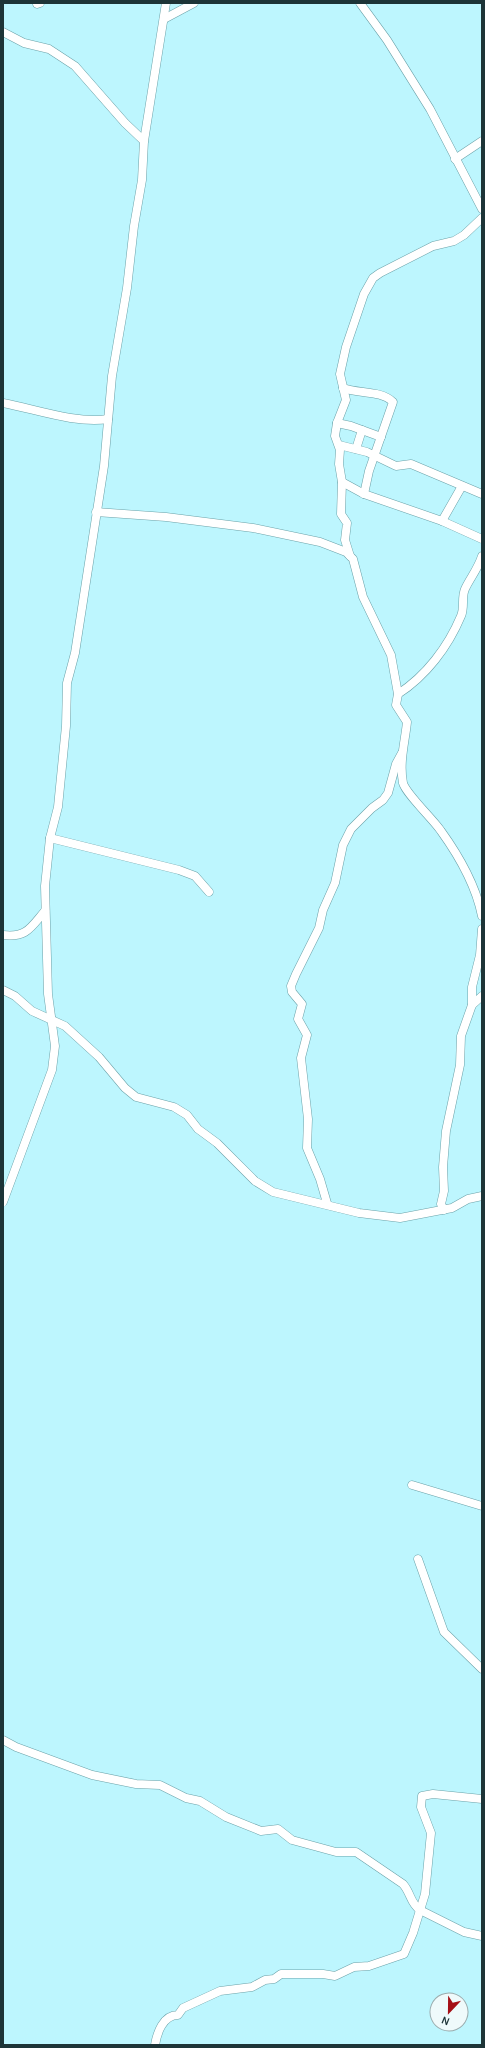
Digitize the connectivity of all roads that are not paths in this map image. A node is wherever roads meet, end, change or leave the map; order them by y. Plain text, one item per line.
1 (166, 3) edge
2 (194, 3) edge
3 (360, 3) edge
4 (164, 19) junction
5 (3, 32) edge
6 (144, 141) junction
7 (482, 141) edge
8 (455, 159) junction
9 (482, 209) edge
10 (482, 218) edge
11 (343, 388) junction
12 (3, 403) edge
13 (108, 419) junction
14 (337, 423) junction
15 (362, 430) junction
16 (381, 437) junction
17 (339, 445) junction
18 (356, 449) junction
19 (375, 455) junction
20 (342, 482) junction
21 (462, 486) junction
22 (364, 494) junction
23 (482, 494) edge
24 (96, 512) junction
25 (442, 521) junction
26 (482, 539) edge
27 (350, 556) junction
28 (482, 556) edge
29 (398, 694) junction
30 (402, 753) junction
31 (50, 838) junction
32 (209, 892) dead end
33 (45, 911) junction
34 (482, 916) edge
35 (482, 929) edge
36 (3, 935) edge
37 (3, 990) edge
38 (482, 996) edge
39 (472, 1005) junction
40 (51, 1019) junction
41 (482, 1196) edge
42 (3, 1202) edge
43 (327, 1203) junction
44 (444, 1210) junction
45 (412, 1485) dead end
46 (482, 1506) edge
47 (418, 1559) dead end
48 (482, 1669) edge
49 (3, 1740) edge
50 (482, 1799) edge
51 (420, 1910) junction
52 (482, 1936) edge
53 (155, 2045) edge

1 - 4 street
2 - 4 street
3 - 8 street
4 - 6 street
5 - 6 street
6 - 13 street
7 - 8 street
8 - 9 street
10 - 11 street
11 - 14 street
11 - 16 street
12 - 13 street
13 - 24 street
14 - 15 street
14 - 17 street
15 - 16 street
15 - 18 street
16 - 19 street
17 - 18 street
17 - 20 street
18 - 19 street
19 - 21 street
19 - 22 street
20 - 22 street
20 - 27 street
21 - 23 street
21 - 25 street
22 - 25 street
24 - 27 street
24 - 31 street
25 - 26 street
27 - 29 street
28 - 29 street
29 - 30 street
30 - 34 street
30 - 43 street
31 - 32 street
31 - 33 street
33 - 36 street
33 - 40 street
35 - 39 street
37 - 40 street
38 - 39 street
39 - 44 street
40 - 42 street
40 - 43 street
41 - 44 street
43 - 44 street
45 - 46 street
47 - 48 street
49 - 51 street
50 - 51 street
51 - 52 street
51 - 53 street

